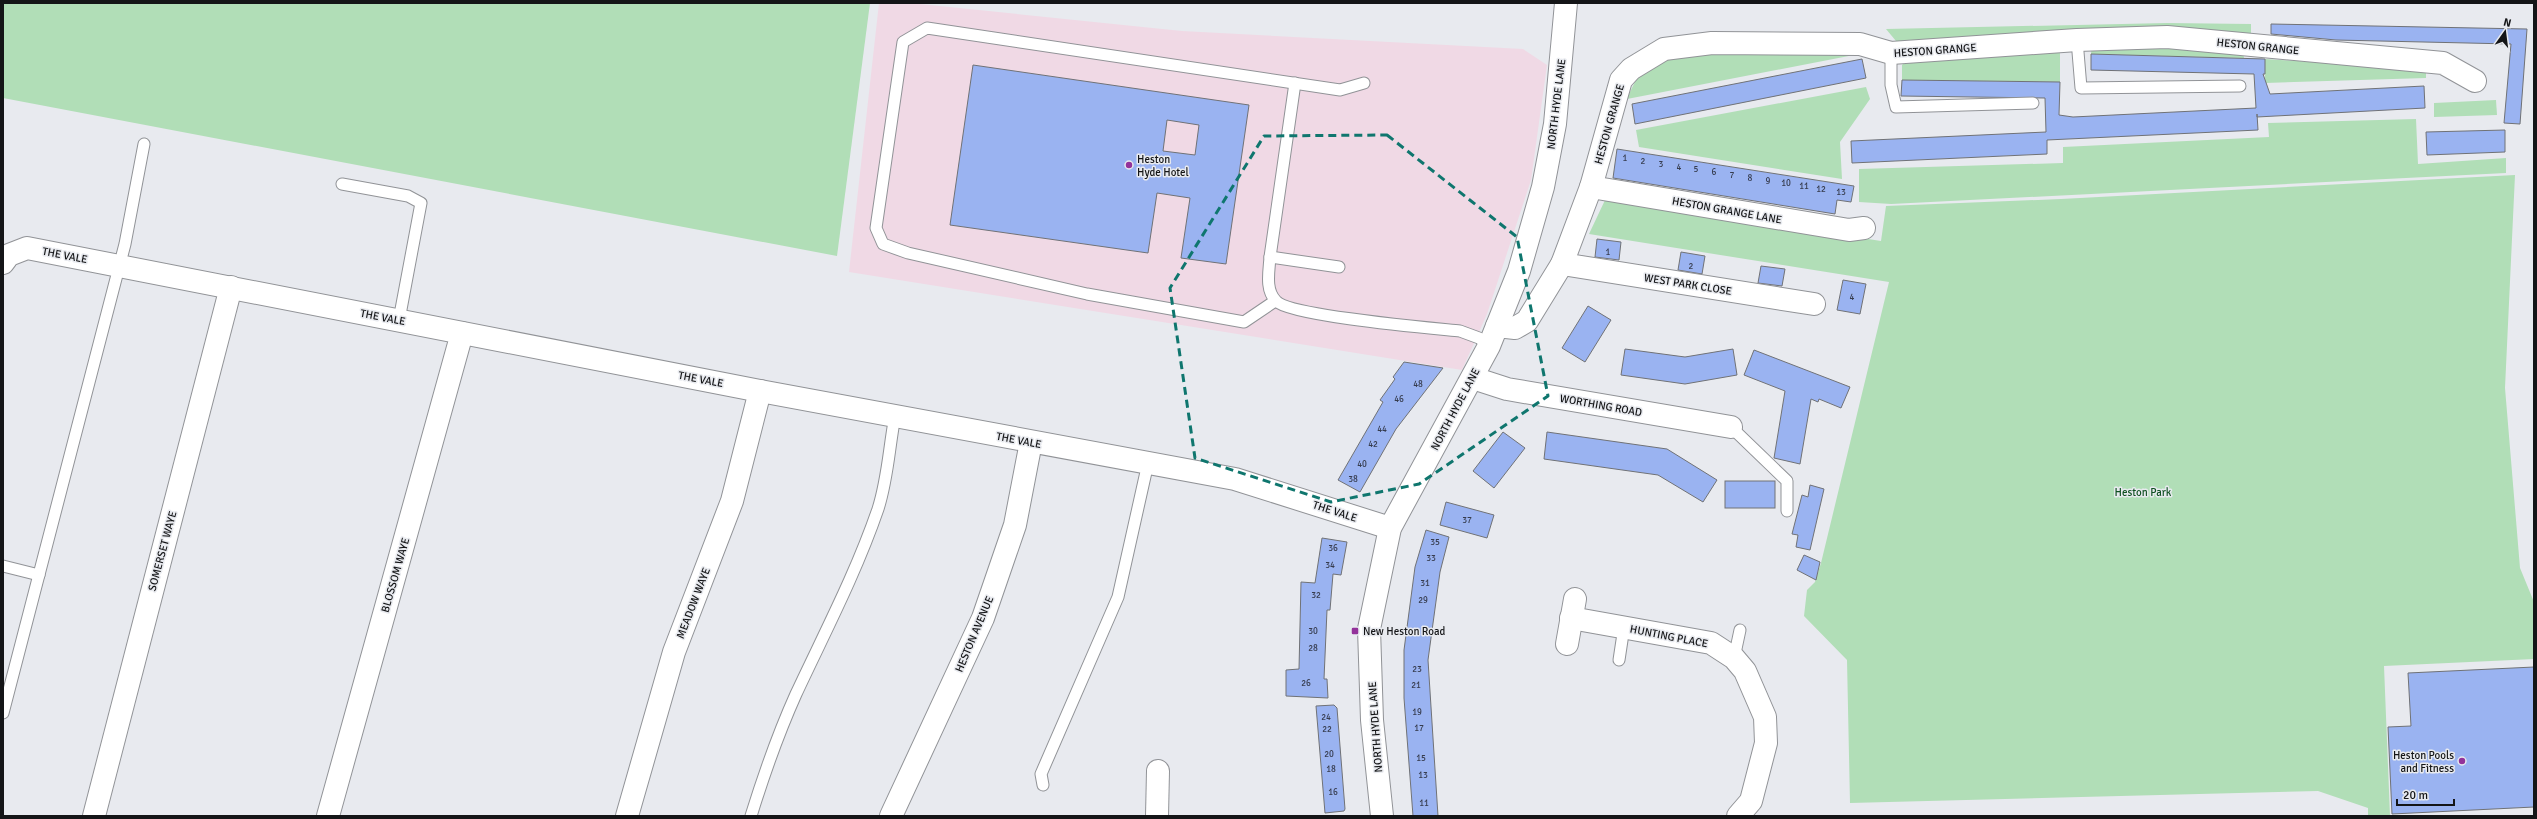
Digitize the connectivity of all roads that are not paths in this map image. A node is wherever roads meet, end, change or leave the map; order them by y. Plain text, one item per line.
1 (1566, 3) edge
2 (2077, 40) junction
3 (1890, 53) junction
4 (2475, 81) dead end
5 (1295, 83) junction
6 (1364, 83) dead end
7 (2240, 86) dead end
8 (2033, 102) dead end
9 (144, 144) dead end
10 (342, 184) dead end
11 (1591, 187) junction
12 (1864, 228) dead end
13 (5, 256) edge
14 (1270, 257) junction
15 (1562, 264) junction
16 (119, 265) junction
17 (1339, 267) dead end
18 (231, 287) junction
19 (1275, 301) junction
20 (1814, 304) dead end
21 (399, 320) junction
22 (1497, 326) junction
23 (462, 333) junction
24 (1489, 346) junction
25 (1473, 378) junction
26 (760, 391) junction
27 (895, 416) junction
28 (1731, 427) joint
29 (1031, 442) junction
30 (1148, 464) junction
31 (1787, 511) dead end
32 (1390, 528) junction
33 (3, 566) edge
34 (39, 575) junction
35 (1624, 628) junction
36 (1740, 630) dead end
37 (1567, 644) dead end
38 (1734, 658) junction
39 (1619, 660) dead end
40 (3, 713) edge
41 (1158, 771) dead end
42 (1043, 785) dead end
43 (94, 816) edge
44 (328, 816) edge
45 (627, 816) edge
46 (751, 816) edge
47 (891, 816) edge
48 (1157, 816) edge
49 (1382, 816) edge
50 (1738, 816) edge

1 - 22 street, NORTH HYDE LANE
2 - 3 street, HESTON GRANGE
2 - 4 street, HESTON GRANGE
2 - 7 lane
3 - 8 lane
3 - 11 street, HESTON GRANGE
5 - 6 lane
5 - 14 lane
5 - 19 lane
9 - 16 lane
10 - 21 lane
11 - 12 street, HESTON GRANGE LANE
11 - 15 street, HESTON GRANGE
13 - 16 street, THE VALE
14 - 17 lane
14 - 19 lane
15 - 20 street, WEST PARK CLOSE
15 - 22 street, HESTON GRANGE
16 - 18 street, THE VALE
16 - 34 lane
18 - 21 street, THE VALE
18 - 43 street, SOMERSET WAYE
19 - 24 lane
21 - 23 street, THE VALE
22 - 24 street, NORTH HYDE LANE
23 - 26 street, THE VALE
23 - 44 street, BLOSSOM WAYE
24 - 25 street, NORTH HYDE LANE
25 - 28 street, WORTHING ROAD
25 - 32 street, NORTH HYDE LANE
26 - 27 street, THE VALE
26 - 45 street, MEADOW WAYE
27 - 29 street, THE VALE
27 - 46 lane
28 - 31 lane
29 - 30 street, THE VALE
29 - 47 street, HESTON AVENUE
30 - 32 street, THE VALE
30 - 42 lane
32 - 49 street, NORTH HYDE LANE
33 - 34 lane
34 - 40 lane
35 - 37 street, HUNTING PLACE
35 - 38 street, HUNTING PLACE
35 - 39 lane
36 - 38 lane
38 - 50 street, HUNTING PLACE
41 - 48 street

